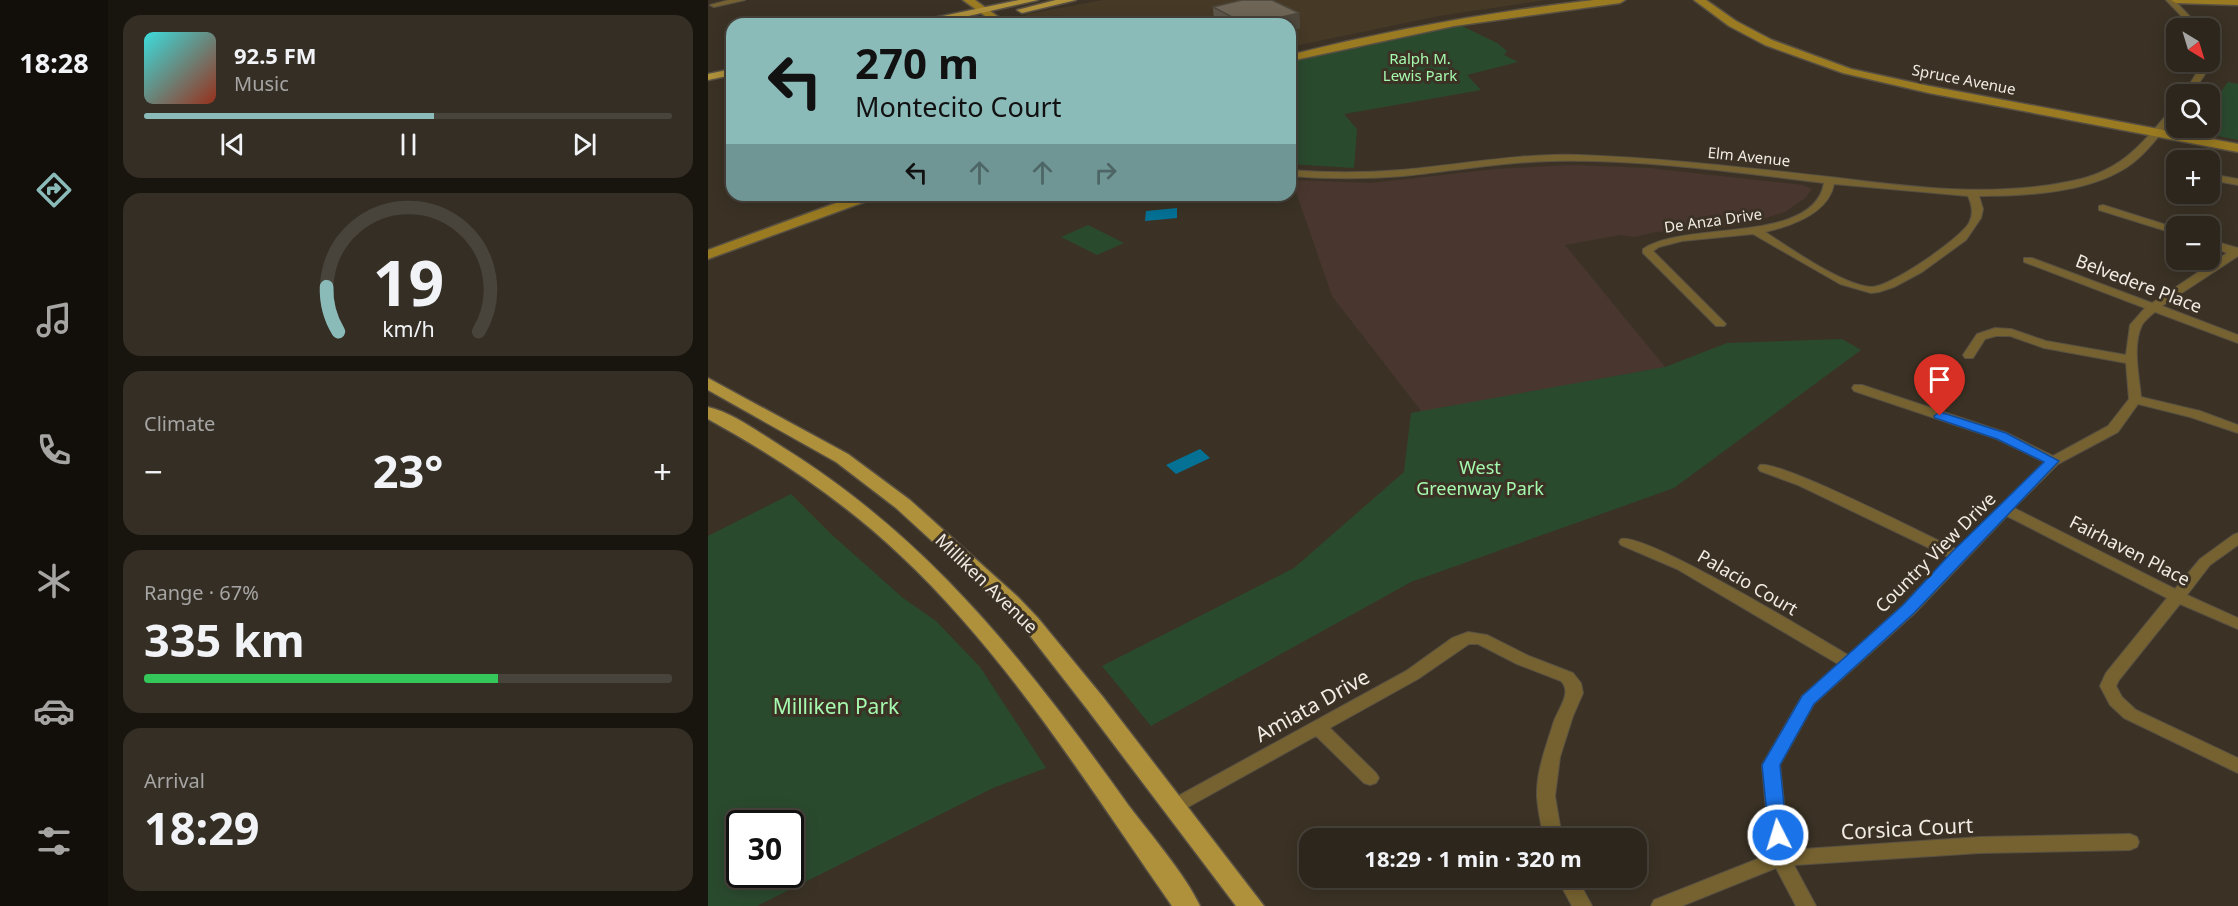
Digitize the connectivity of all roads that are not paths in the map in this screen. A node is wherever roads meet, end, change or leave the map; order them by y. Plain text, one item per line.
1 (741, 0) edge
2 (968, 0) edge
3 (1033, 0) edge
4 (1071, 0) edge
5 (1578, 0) edge
6 (1620, 0) edge
7 (1699, 0) edge
8 (2170, 0) edge
9 (2176, 0) edge
10 (2238, 2) edge
11 (714, 5) dead end
12 (987, 14) junction
13 (960, 18) edge
14 (975, 18) edge
15 (993, 18) edge
16 (2187, 18) edge
17 (1460, 19) junction
18 (1296, 51) edge
19 (1296, 57) edge
20 (726, 66) edge
21 (708, 70) edge
22 (726, 73) edge
23 (708, 77) edge
24 (2166, 120) edge
25 (2156, 132) junction
26 (2238, 148) edge
27 (1296, 173) edge
28 (2220, 179) edge
29 (1829, 180) junction
30 (2238, 182) edge
31 (1972, 193) junction
32 (829, 201) edge
33 (854, 201) edge
34 (2103, 208) dead end
35 (2166, 228) edge
36 (1755, 231) junction
37 (708, 245) edge
38 (2220, 246) edge
39 (2237, 252) edge
40 (708, 255) edge
41 (2028, 260) dead end
42 (2153, 308) junction
43 (1720, 324) dead end
44 (2238, 339) edge
45 (1969, 355) dead end
46 (2131, 360) junction
47 (708, 383) edge
48 (1858, 388) dead end
49 (2135, 399) junction
50 (708, 412) edge
51 (2238, 429) edge
52 (2053, 461) junction
53 (1765, 468) dead end
54 (2006, 509) junction
55 (2238, 538) edge
56 (1626, 542) dead end
57 (1958, 556) junction
58 (2176, 596) junction
59 (2238, 624) edge
60 (1848, 662) junction
61 (1318, 727) junction
62 (2238, 766) edge
63 (1370, 778) dead end
64 (1175, 806) junction
65 (1551, 828) edge
66 (2130, 842) dead end
67 (1780, 858) junction
68 (1572, 888) edge
69 (1186, 906) edge
70 (1251, 906) edge
71 (1581, 906) edge
72 (1661, 906) edge
73 (1806, 906) edge

1 - 11 street
2 - 12 main road
3 - 12 main road
4 - 12 main road
5 - 17 main road
6 - 17 main road
7 - 25 main road, Spruce Avenue
8 - 16 street
9 - 10 main road
12 - 13 main road
12 - 14 main road
12 - 15 main road
17 - 18 main road
17 - 19 main road
20 - 21 main road
22 - 23 main road
24 - 25 street, Elm Avenue
25 - 26 main road, Spruce Avenue
25 - 31 street, Elm Avenue
27 - 29 street, Elm Avenue
28 - 30 street
29 - 31 street, Elm Avenue
29 - 36 street, De Anza Drive
31 - 36 street
32 - 37 main road
33 - 40 main road
34 - 35 street
36 - 43 street, De Anza Drive
38 - 39 street
39 - 42 street
41 - 42 street, Belvedere Place
42 - 44 street, Belvedere Place
42 - 46 street
45 - 46 street
46 - 49 street
47 - 64 main road, Milliken Avenue
48 - 52 street
49 - 51 street
49 - 52 street, Country View Drive
50 - 69 main road, Milliken Avenue
52 - 54 street, Country View Drive
53 - 57 street
54 - 57 street, Country View Drive
54 - 58 street, Fairhaven Place
55 - 58 street
56 - 60 street, Palacio Court
57 - 60 street, Country View Drive
58 - 59 street, Fairhaven Place
58 - 62 street
60 - 67 street, Country View Drive
61 - 63 street
61 - 64 street, Amiata Drive
61 - 65 street, Amiata Drive
64 - 70 main road, Milliken Avenue
66 - 67 street, Corsica Court
67 - 72 street, Corsica Court
67 - 73 street, Country View Drive
68 - 71 street

